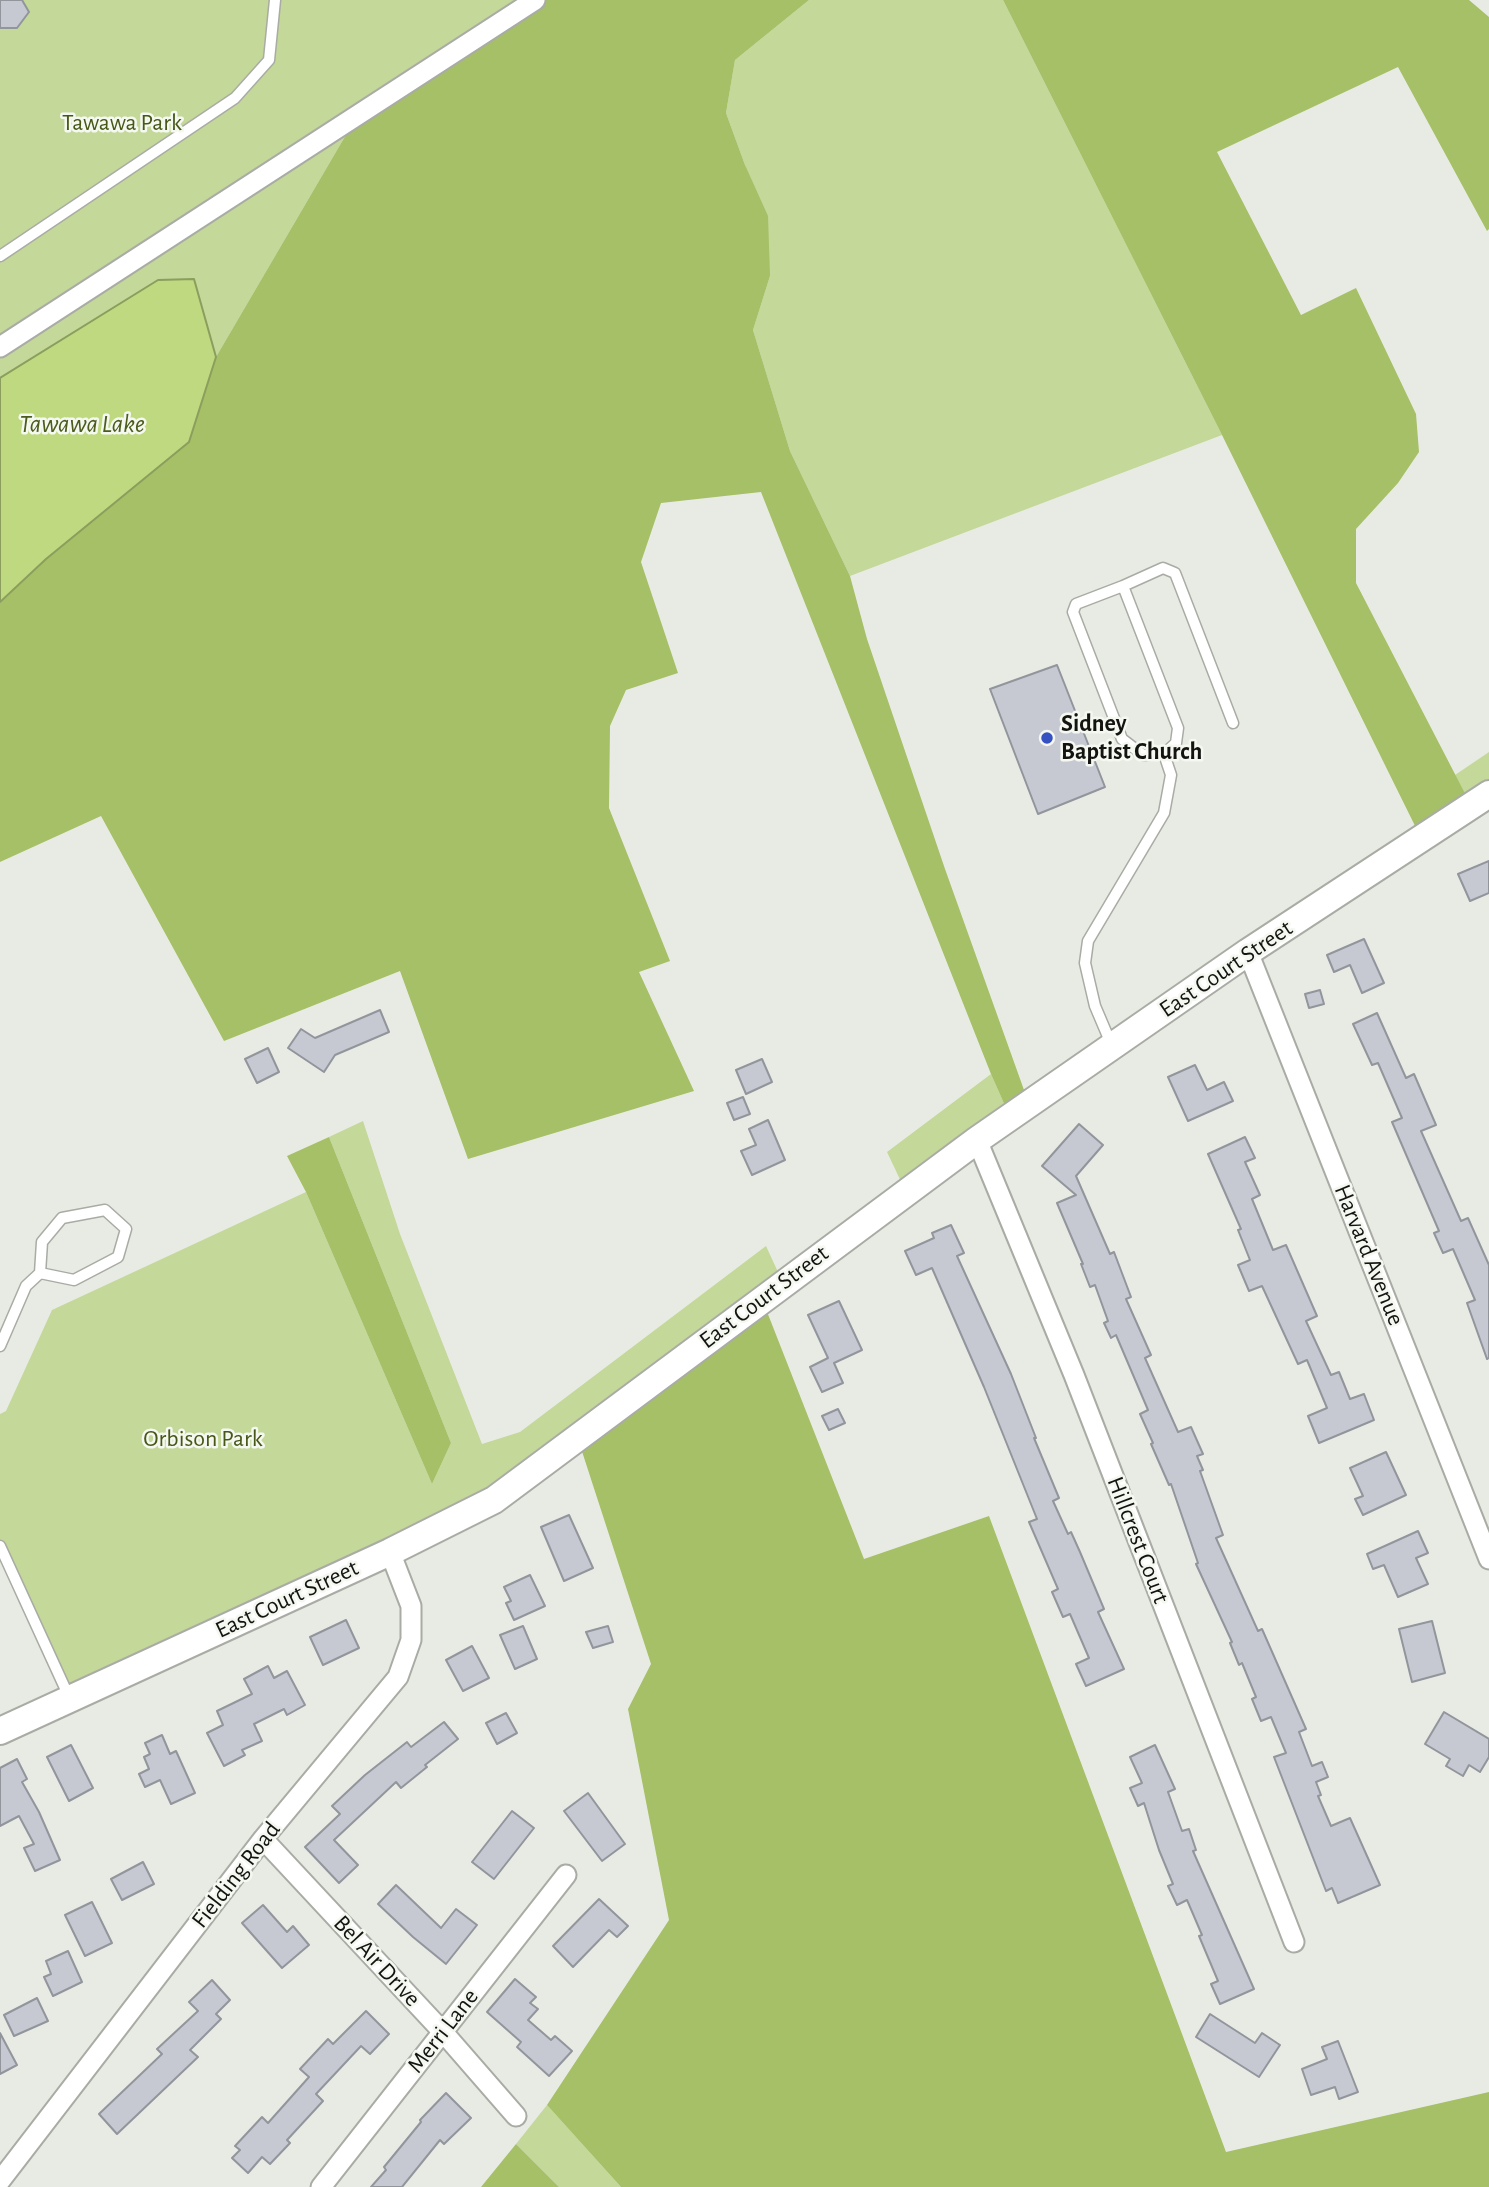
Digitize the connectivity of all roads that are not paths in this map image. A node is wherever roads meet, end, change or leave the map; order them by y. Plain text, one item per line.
1 (275, 0) edge
2 (535, 0) edge
3 (0, 256) edge
4 (0, 348) edge
5 (1124, 586) junction
6 (1233, 723) dead end
7 (1164, 754) junction
8 (1489, 794) edge
9 (1248, 952) junction
10 (1113, 1046) junction
11 (977, 1140) junction
12 (40, 1273) junction
13 (0, 1346) edge
14 (0, 1546) edge
15 (390, 1552) junction
16 (1489, 1559) edge
17 (70, 1700) junction
18 (0, 1731) edge
19 (263, 1839) junction
20 (566, 1875) dead end
21 (1294, 1942) dead end
22 (442, 2031) junction
23 (516, 2116) dead end
24 (0, 2181) edge
25 (321, 2187) edge

1 - 3 lane
2 - 4 street
5 - 6 lane
5 - 7 lane
5 - 7 lane
7 - 10 lane
8 - 9 main road, East Court Street
9 - 10 main road, East Court Street
9 - 16 street, Harvard Avenue
10 - 11 main road, East Court Street
11 - 15 main road, East Court Street
11 - 21 street, Hillcrest Court
12 - 12 lane
12 - 13 lane
14 - 17 lane
15 - 17 main road, East Court Street
15 - 19 street, Fielding Road
17 - 18 main road, East Court Street
19 - 22 street, Bel Air Drive
19 - 24 street, Fielding Road
20 - 22 street, Merri Lane
22 - 23 street, Bel Air Drive
22 - 25 street, Merri Lane

